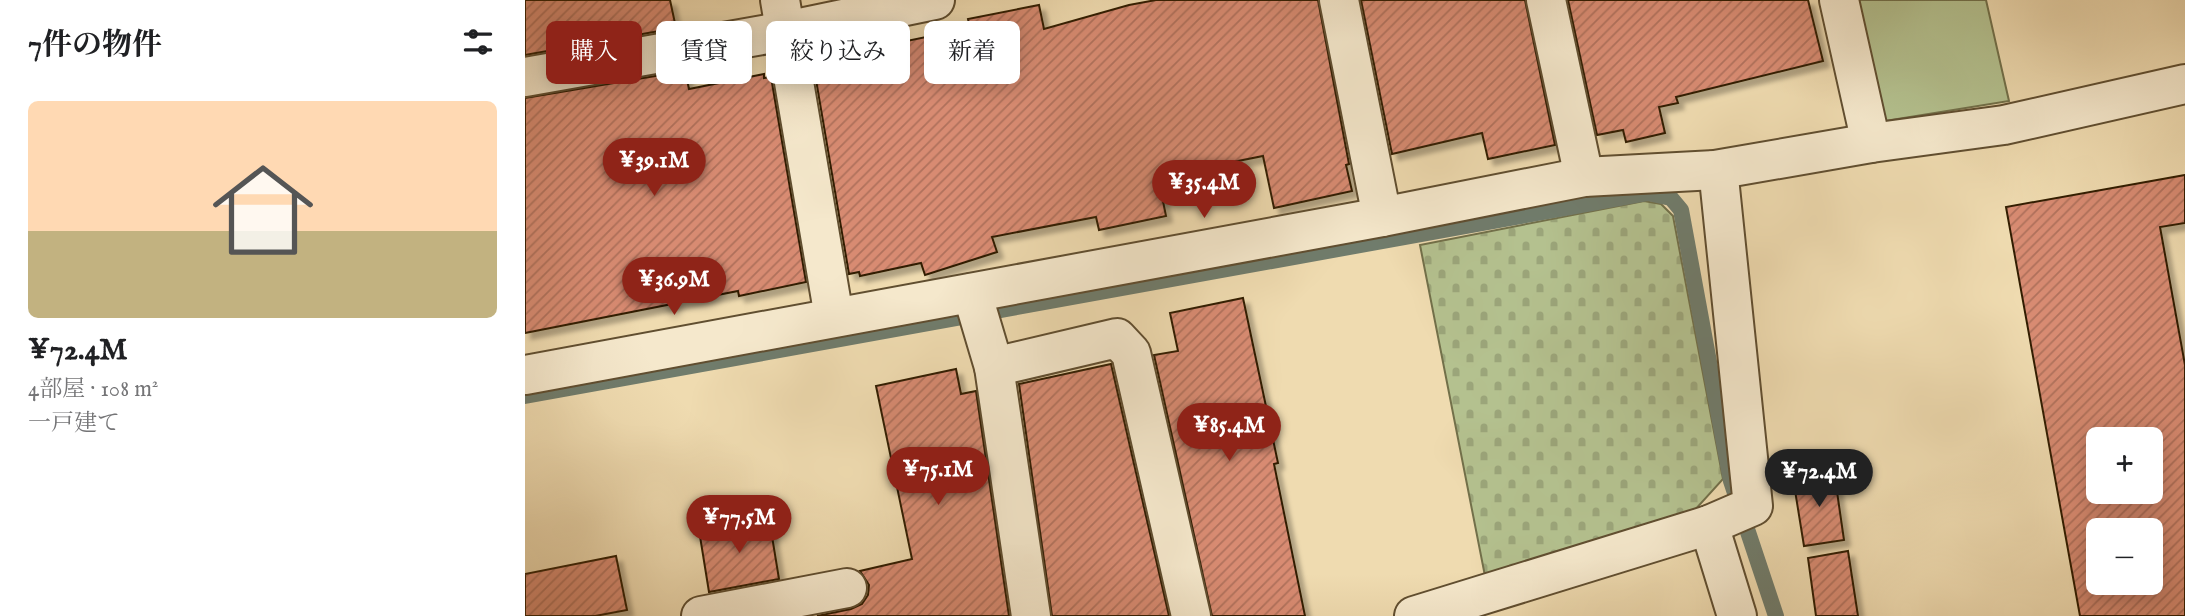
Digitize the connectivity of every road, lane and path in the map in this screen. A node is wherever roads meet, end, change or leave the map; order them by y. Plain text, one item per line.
1 (935, 0) edge
2 (1339, 0) edge
3 (1546, 0) edge
4 (1839, 0) edge
5 (783, 15) edge
6 (525, 77) edge
7 (2185, 84) edge
8 (1871, 143) junction
9 (1715, 170) junction
10 (1584, 177) junction
11 (1382, 217) junction
12 (972, 293) junction
13 (834, 317) junction
14 (995, 367) junction
15 (525, 375) edge
16 (1712, 524) junction
17 (847, 588) dead end
18 (701, 616) edge
19 (1031, 616) edge
20 (1191, 616) edge
21 (1414, 616) edge
22 (1737, 616) edge

1 - 5 street
2 - 11 street
3 - 10 street
4 - 8 street
5 - 6 street
5 - 13 street
7 - 8 street
8 - 9 street
9 - 10 street
9 - 16 street
10 - 11 street
11 - 12 street
12 - 13 street
12 - 14 street
13 - 15 street
14 - 19 street
14 - 20 street
16 - 21 street
16 - 22 street
17 - 18 street

